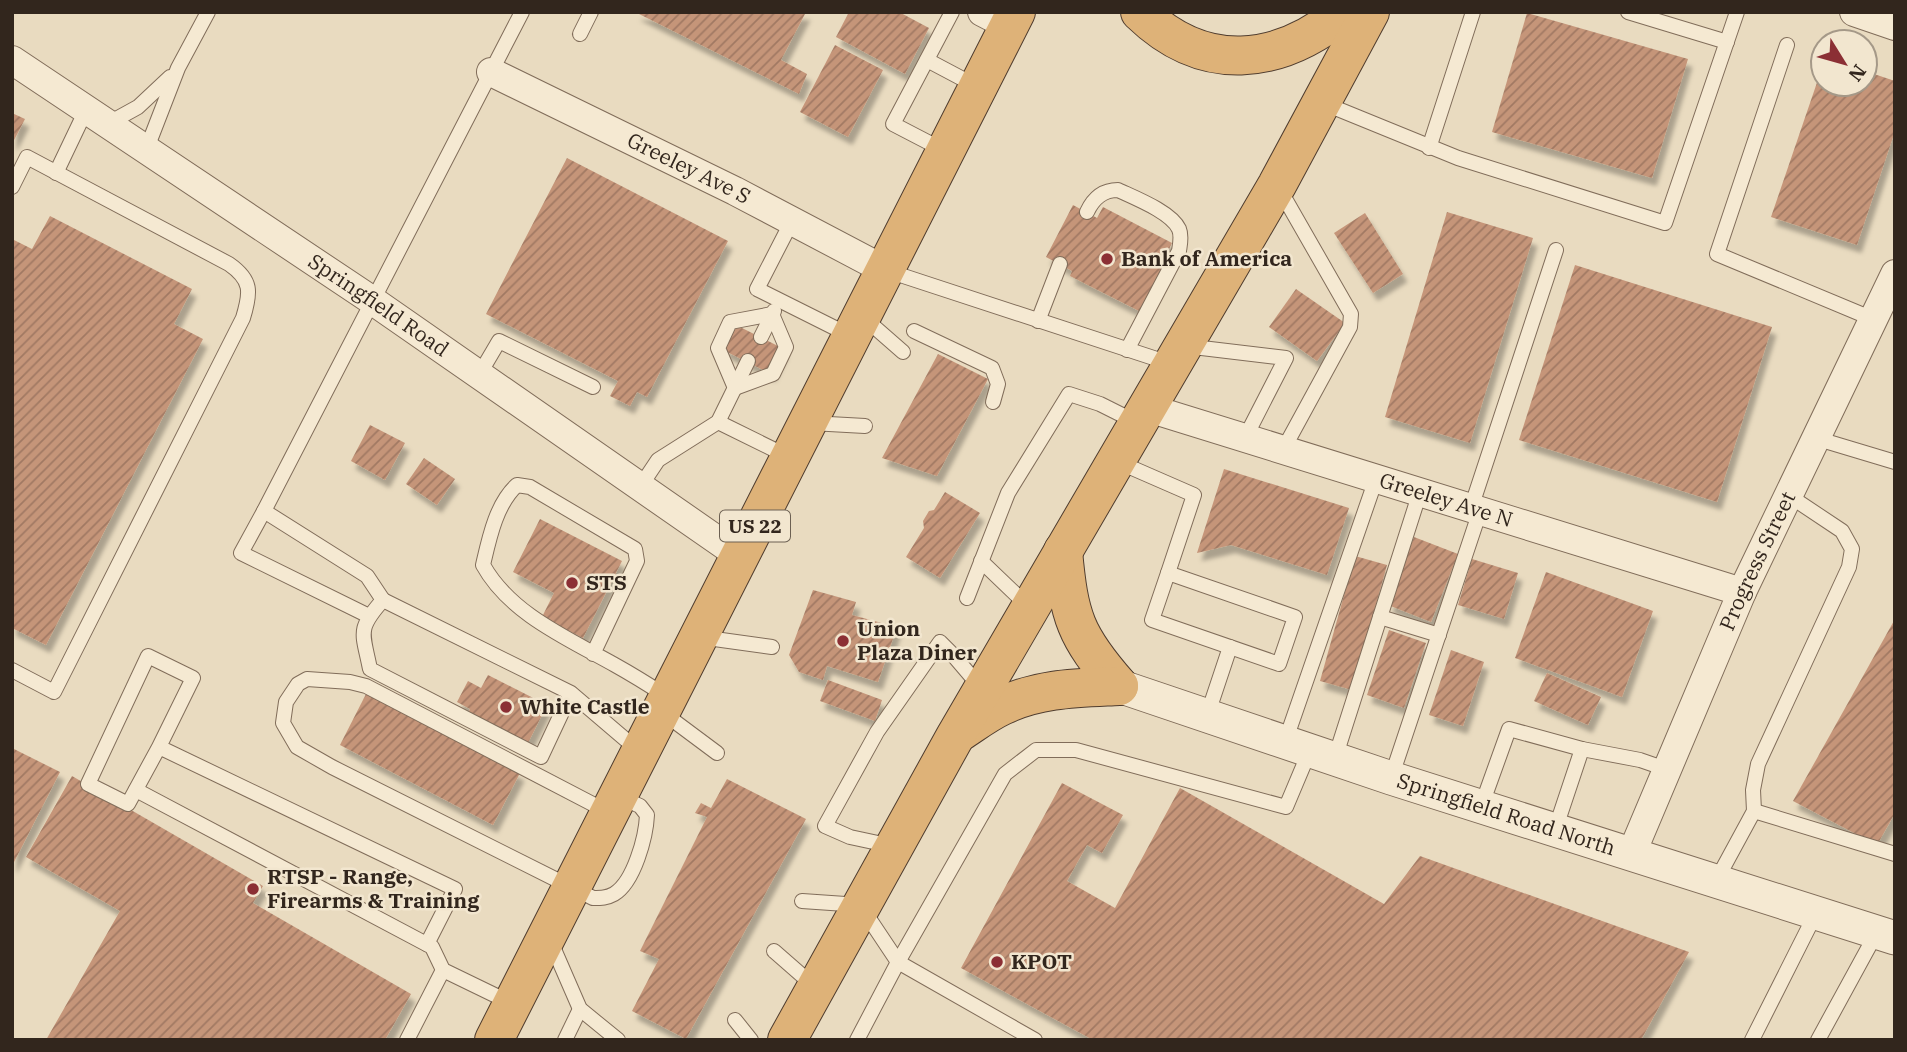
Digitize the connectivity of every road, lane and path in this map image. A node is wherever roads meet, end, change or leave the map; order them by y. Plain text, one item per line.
1 (208, 12) edge
2 (522, 12) edge
3 (591, 12) edge
4 (952, 12) edge
5 (1140, 12) edge
6 (1344, 12) edge
7 (1370, 12) edge
8 (1473, 12) edge
9 (1628, 12) edge
10 (1737, 12) edge
11 (1854, 12) edge
12 (1003, 17) edge
13 (1895, 26) edge
14 (580, 34) dead end
15 (1727, 42) junction
16 (1787, 46) dead end
17 (12, 60) edge
18 (927, 60) junction
19 (178, 68) junction
20 (491, 72) junction
21 (979, 87) junction
22 (1322, 102) junction
23 (98, 116) junction
24 (147, 148) junction
25 (1429, 148) junction
26 (946, 151) junction
27 (55, 173) junction
28 (1277, 185) junction
29 (12, 187) edge
30 (1087, 212) dead end
31 (792, 221) junction
32 (1556, 250) dead end
33 (1060, 264) dead end
34 (885, 270) junction
35 (1895, 274) edge
36 (780, 300) junction
37 (373, 301) junction
38 (772, 314) junction
39 (1873, 319) junction
40 (1038, 321) junction
41 (857, 326) junction
42 (914, 331) dead end
43 (761, 337) dead end
44 (1127, 350) junction
45 (903, 352) dead end
46 (1178, 356) junction
47 (748, 361) dead end
48 (479, 375) junction
49 (593, 387) dead end
50 (735, 388) junction
51 (993, 402) dead end
52 (1143, 416) junction
53 (718, 422) junction
54 (807, 423) junction
55 (866, 426) dead end
56 (1245, 438) junction
57 (1815, 438) junction
58 (1283, 450) junction
59 (790, 457) junction
60 (1116, 461) junction
61 (1895, 462) edge
62 (1376, 479) junction
63 (639, 487) junction
64 (1420, 492) junction
65 (1788, 495) junction
66 (1475, 510) junction
67 (264, 511) junction
68 (1063, 551) junction
69 (740, 556) junction
70 (981, 561) junction
71 (1168, 573) junction
72 (1742, 592) junction
73 (967, 598) dead end
74 (383, 600) junction
75 (1030, 608) junction
76 (369, 616) junction
77 (1380, 617) junction
78 (1439, 635) junction
79 (699, 636) junction
80 (772, 647) dead end
81 (1230, 647) junction
82 (593, 654) junction
83 (12, 670) edge
84 (1119, 686) junction
85 (982, 690) junction
86 (571, 693) junction
87 (664, 704) junction
88 (1207, 716) junction
89 (956, 735) junction
90 (159, 747) junction
91 (1582, 749) junction
92 (1310, 750) junction
93 (640, 752) junction
94 (717, 753) dead end
95 (1666, 769) junction
96 (1391, 778) junction
97 (136, 790) junction
98 (613, 805) junction
99 (1481, 807) junction
100 (1754, 811) junction
101 (1555, 830) junction
102 (893, 847) junction
103 (1895, 854) edge
104 (1631, 855) junction
105 (1716, 881) junction
106 (571, 888) junction
107 (802, 901) dead end
108 (860, 905) junction
109 (1815, 913) junction
110 (547, 934) junction
111 (1886, 935) edge
112 (427, 944) junction
113 (774, 951) dead end
114 (898, 962) junction
115 (443, 970) junction
116 (815, 987) junction
117 (512, 1003) junction
118 (580, 1009) junction
119 (735, 1020) dead end
120 (407, 1040) edge
121 (494, 1040) edge
122 (565, 1040) edge
123 (618, 1040) edge
124 (751, 1040) edge
125 (786, 1040) edge
126 (857, 1040) edge
127 (1035, 1040) edge
128 (1752, 1040) edge
129 (1818, 1040) edge

1 - 19 lane
2 - 20 lane
3 - 14 lane
4 - 18 lane
5 - 6 highway
7 - 22 highway
8 - 25 lane
9 - 15 lane
10 - 15 lane
11 - 13 street
12 - 21 highway, US 22
15 - 25 lane
16 - 39 lane
17 - 23 street, Springfield Road
18 - 21 lane
18 - 26 lane
19 - 23 lane
19 - 24 lane
20 - 31 street, Greeley Ave S
20 - 37 lane
21 - 26 highway, US 22
22 - 25 lane
22 - 28 highway
23 - 24 street, Springfield Road
23 - 27 lane
24 - 37 street, Springfield Road
26 - 34 highway, US 22
27 - 29 lane
27 - 83 lane
28 - 46 highway
28 - 58 lane
30 - 44 lane
31 - 34 street, Greeley Ave S
31 - 36 lane
32 - 66 lane
33 - 40 lane
34 - 40 lane
34 - 41 highway, US 22
35 - 39 street, Progress Street
36 - 38 lane
36 - 41 lane
37 - 48 street, Springfield Road
37 - 67 lane
38 - 43 lane
38 - 50 lane
38 - 50 lane
39 - 57 street, Progress Street
40 - 44 lane
41 - 45 lane
41 - 54 highway, US 22
42 - 51 lane
44 - 46 lane
46 - 52 highway
46 - 56 lane
47 - 50 lane
48 - 49 lane
48 - 63 street, Springfield Road
50 - 53 lane
52 - 56 street, Greeley Ave N
52 - 60 highway
52 - 70 lane
53 - 59 lane
53 - 63 lane
54 - 55 lane
54 - 59 highway, US 22
56 - 58 street, Greeley Ave N
57 - 61 lane
57 - 65 street, Progress Street
58 - 62 street, Greeley Ave N
59 - 69 highway, US 22
60 - 68 highway
60 - 71 lane
62 - 64 street, Greeley Ave N
62 - 92 lane
63 - 69 street, Springfield Road
64 - 66 street, Greeley Ave N
64 - 77 lane
65 - 72 street, Progress Street
65 - 100 lane
66 - 72 street, Greeley Ave N
66 - 78 lane
67 - 74 lane
67 - 76 lane
68 - 75 highway
68 - 84 highway
69 - 79 highway, US 22
70 - 73 lane
70 - 75 lane
71 - 81 lane
71 - 81 lane
72 - 95 street, Progress Street
74 - 76 lane
74 - 86 lane
75 - 85 highway
76 - 86 lane
77 - 78 lane
77 - 92 lane
78 - 96 lane
79 - 80 lane
79 - 87 highway, US 22
81 - 88 lane
82 - 82 lane
82 - 87 lane
84 - 88 street, Springfield Road North
84 - 89 highway
85 - 89 highway
85 - 102 lane
86 - 93 lane
87 - 93 highway, US 22
87 - 94 lane
88 - 92 street, Springfield Road North
89 - 102 highway
90 - 97 lane
90 - 97 lane
90 - 112 lane
91 - 95 lane
91 - 99 lane
91 - 101 lane
92 - 96 street, Springfield Road North
92 - 114 lane
93 - 98 highway, US 22
95 - 104 street, Progress Street
96 - 99 street, Springfield Road North
97 - 112 lane
98 - 106 highway, US 22
98 - 106 lane
99 - 101 street, Springfield Road North
100 - 103 lane
100 - 105 lane
101 - 104 street, Springfield Road North
102 - 108 highway
104 - 105 street, Springfield Road North
105 - 109 street, Springfield Road North
106 - 110 highway, US 22
107 - 108 lane
108 - 114 lane
108 - 116 highway
109 - 111 street, Springfield Road North
109 - 128 lane
110 - 117 highway, US 22
110 - 118 lane
111 - 129 lane
112 - 115 lane
113 - 116 lane
114 - 126 lane
114 - 127 lane
115 - 117 lane
115 - 120 lane
116 - 125 highway
117 - 121 highway, US 22
118 - 122 lane
118 - 123 lane
119 - 124 lane

